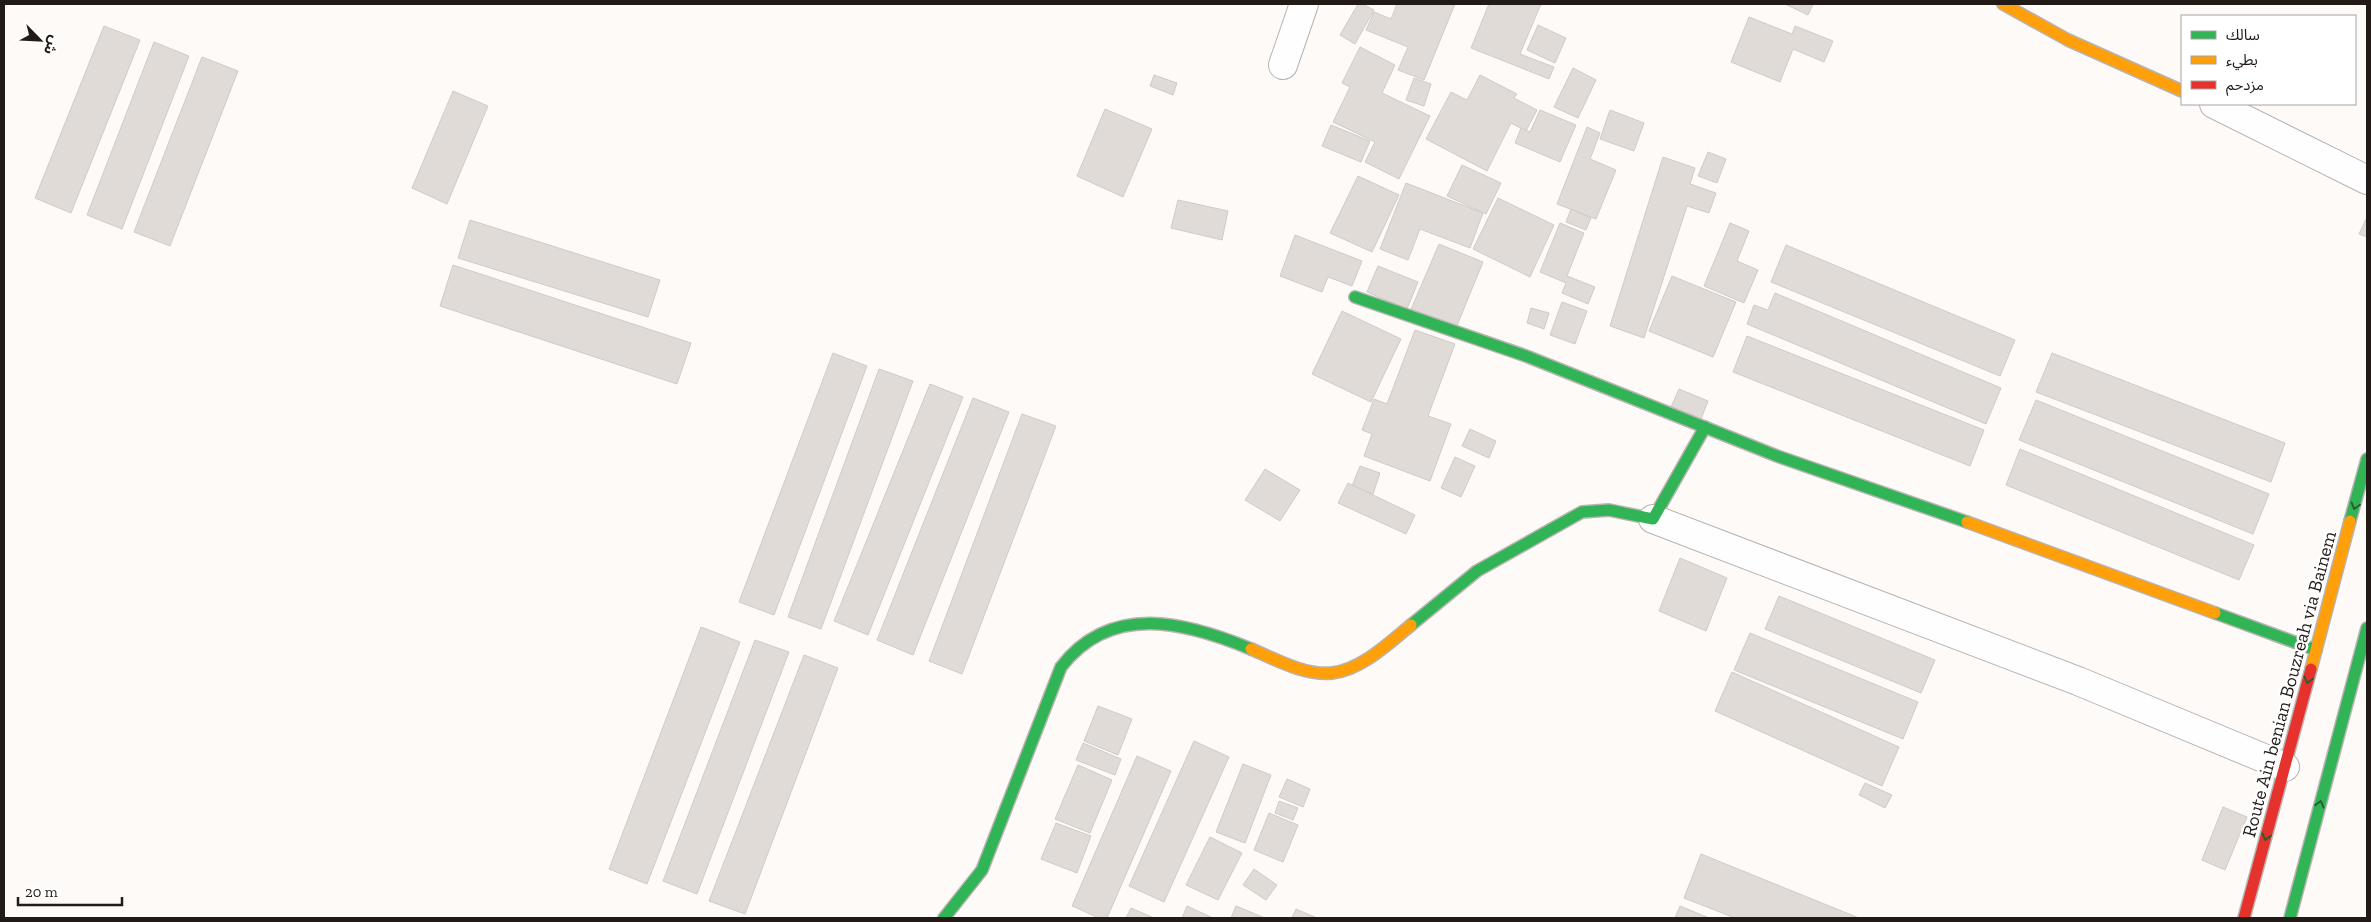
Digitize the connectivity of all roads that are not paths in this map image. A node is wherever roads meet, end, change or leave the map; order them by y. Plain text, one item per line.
1 (1304, 4) edge
2 (2003, 4) edge
3 (1283, 65) dead end
4 (2181, 90) edge
5 (2216, 105) edge
6 (2367, 180) edge
7 (1355, 297) dead end
8 (1705, 427) junction
9 (2367, 459) edge
10 (1653, 519) junction
11 (2367, 628) edge
12 (2316, 650) junction
13 (2285, 766) junction
14 (944, 918) edge
15 (2244, 918) edge
16 (2290, 918) edge

1 - 3 street
2 - 4 street
5 - 6 street
7 - 8 street
8 - 10 street
8 - 12 street
9 -> 12 street, Route Ain benian Bouzreah via Bainem
10 - 13 street
10 - 14 street
16 -> 11 street
12 -> 13 street, Route Ain benian Bouzreah via Bainem
13 -> 15 street, Route Ain benian Bouzreah via Bainem

